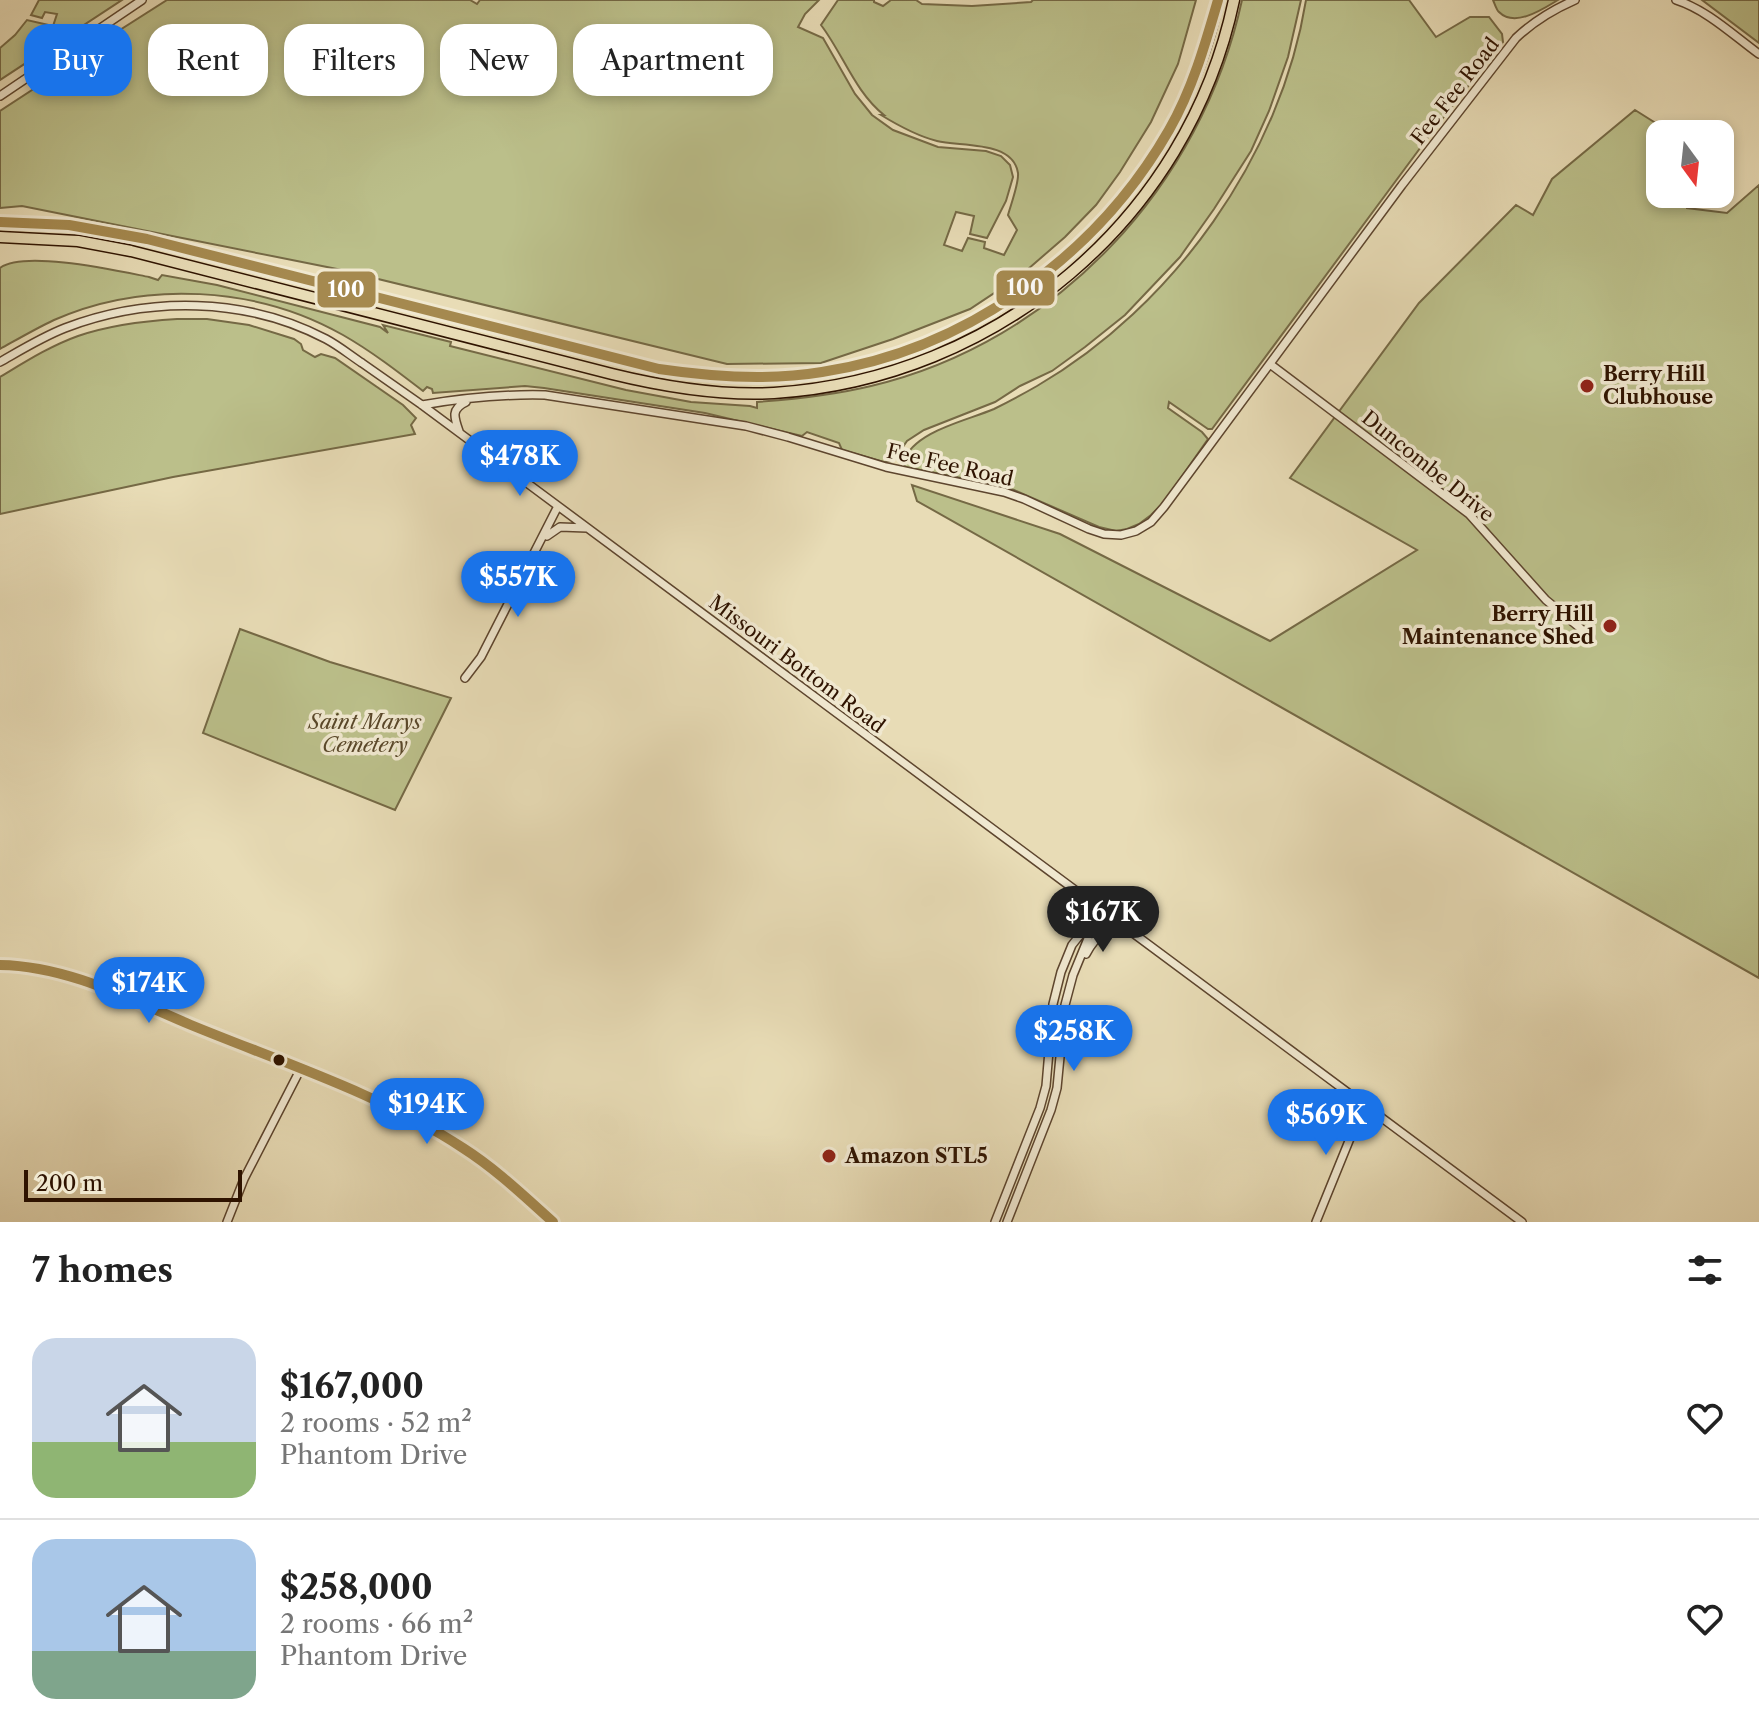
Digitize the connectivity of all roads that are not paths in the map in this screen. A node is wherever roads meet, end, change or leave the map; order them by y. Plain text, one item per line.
1 (142, 0) edge
2 (1218, 0) edge
3 (1234, 0) edge
4 (1575, 0) edge
5 (1676, 0) edge
6 (1759, 54) edge
7 (0, 96) edge
8 (0, 222) edge
9 (0, 237) edge
10 (0, 362) edge
11 (1270, 364) junction
12 (476, 398) junction
13 (422, 405) junction
14 (460, 433) junction
15 (558, 506) junction
16 (589, 529) junction
17 (542, 540) junction
18 (1591, 637) dead end
19 (465, 678) dead end
20 (1100, 910) junction
21 (1130, 933) junction
22 (0, 965) edge
23 (1075, 969) junction
24 (300, 1070) junction
25 (1364, 1104) junction
26 (227, 1222) edge
27 (553, 1222) edge
28 (995, 1222) edge
29 (1007, 1222) edge
30 (1316, 1222) edge
31 (1522, 1222) edge

1 - 7 street
2 - 8 highway
3 - 9 highway
4 - 11 street, Fee Fee Road
5 - 6 street
10 - 13 street, Missouri Bottom Road
11 - 12 street, Fee Fee Road
11 - 18 street, Duncombe Drive
12 - 13 street, Fee Fee Road
12 - 14 street
13 - 14 street, Missouri Bottom Road
14 - 15 street, Missouri Bottom Road
15 - 16 street, Missouri Bottom Road
15 - 17 street
16 - 17 street
16 - 20 street, Missouri Bottom Road
17 - 19 street
20 - 21 street, Missouri Bottom Road
20 - 23 street
20 - 28 street
21 - 23 street
21 - 25 street, Missouri Bottom Road
22 - 24 street
23 - 29 street
24 - 26 street
24 - 27 street
25 - 30 street
25 - 31 street, Missouri Bottom Road

